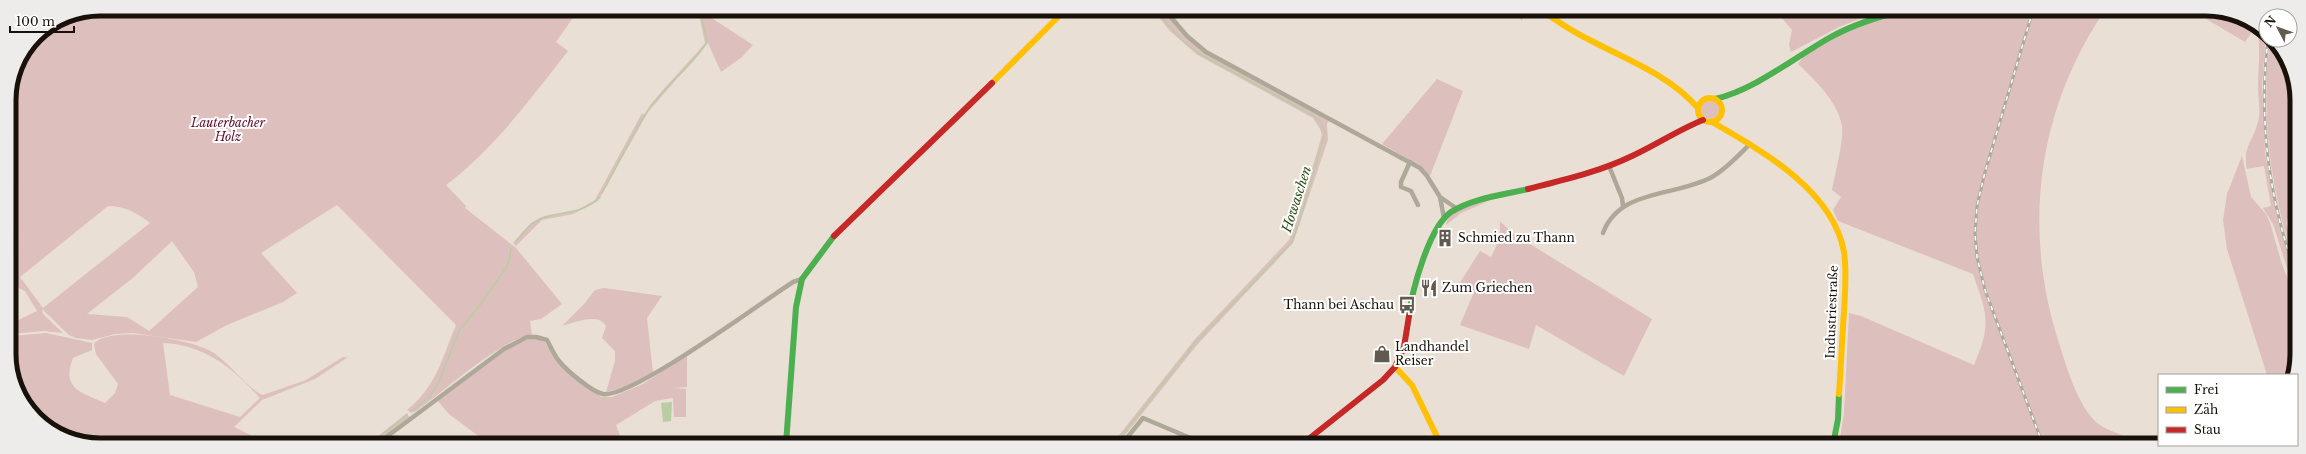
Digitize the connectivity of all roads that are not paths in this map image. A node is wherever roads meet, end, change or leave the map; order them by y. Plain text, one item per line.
1 (1059, 16) edge
2 (1170, 16) edge
3 (1551, 16) edge
4 (1881, 16) edge
5 (1740, 91) junction
6 (1686, 94) junction
7 (1715, 99) junction
8 (1704, 100) junction
9 (1722, 108) junction
10 (1698, 110) junction
11 (1720, 117) junction
12 (1703, 120) junction
13 (1712, 122) junction
14 (1685, 127) junction
15 (1732, 134) junction
16 (1749, 145) junction
17 (1410, 162) junction
18 (1609, 166) junction
19 (1440, 197) junction
20 (1418, 205) dead end
21 (1623, 206) junction
22 (1456, 208) junction
23 (1444, 218) junction
24 (1603, 233) dead end
25 (802, 279) junction
26 (1395, 367) junction
27 (1183, 435) junction
28 (385, 438) edge
29 (786, 438) edge
30 (1127, 438) edge
31 (1181, 438) edge
32 (1191, 438) edge
33 (1309, 438) edge
34 (1438, 438) edge
35 (1834, 438) edge

1 - 25 street
2 - 17 street
3 - 6 street
4 - 5 street
5 - 7 street
5 - 9 street
6 - 8 street
6 - 10 street
7 - 8 street
7 - 9 street
8 - 10 street
9 - 11 street
10 - 12 street
10 - 14 street
11 - 13 street
11 - 15 street, Industriestraße
12 - 13 street
12 - 14 street
13 - 15 street, Industriestraße
14 - 18 street
15 - 16 street, Industriestraße
16 - 21 street
16 - 35 street, Industriestraße
17 - 19 street
17 - 20 street
18 - 21 street
18 - 22 street
19 - 22 street
19 - 23 street
21 - 24 street
22 - 23 street
23 - 26 street
25 - 28 street
25 - 29 street
26 - 33 street
26 - 34 street
27 - 30 street
27 - 31 street
27 - 32 street

